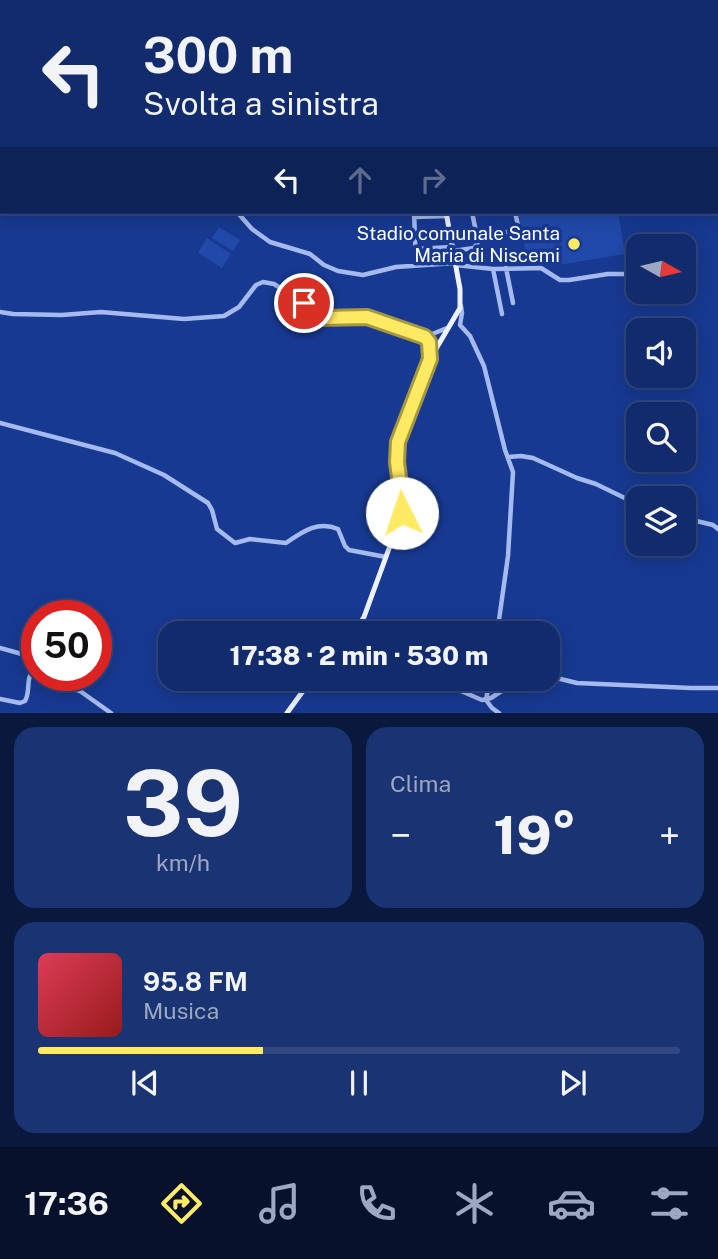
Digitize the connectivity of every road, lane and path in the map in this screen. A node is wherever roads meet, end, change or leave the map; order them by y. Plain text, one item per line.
1 (239, 214) edge
2 (414, 214) edge
3 (446, 214) edge
4 (472, 214) edge
5 (515, 214) edge
6 (450, 231) junction
7 (415, 233) junction
8 (477, 237) junction
9 (416, 248) junction
10 (453, 249) junction
11 (455, 264) junction
12 (416, 265) junction
13 (506, 268) junction
14 (493, 269) junction
15 (626, 274) edge
16 (461, 301) junction
17 (513, 303) dead end
18 (0, 312) edge
19 (502, 314) dead end
20 (449, 328) junction
21 (425, 337) junction
22 (430, 359) junction
23 (0, 423) edge
24 (508, 457) junction
25 (626, 499) edge
26 (696, 521) edge
27 (718, 528) edge
28 (386, 557) junction
29 (362, 621) edge
30 (499, 621) edge
31 (0, 648) edge
32 (21, 654) edge
33 (560, 679) edge
34 (718, 688) edge
35 (28, 691) edge
36 (80, 691) edge
37 (303, 691) edge
38 (459, 691) edge
39 (488, 691) edge
40 (502, 691) edge
41 (0, 699) edge
42 (486, 700) junction
43 (111, 713) edge
44 (286, 713) edge
45 (499, 713) edge

1 - 12 street
2 - 3 street
2 - 7 street
3 - 6 main road
4 - 8 street
5 - 8 street
6 - 7 street
6 - 10 main road
7 - 9 street
8 - 10 street
9 - 10 street
9 - 12 street
10 - 11 main road
11 - 12 street
11 - 14 street
11 - 16 main road
13 - 14 street
13 - 15 street
13 - 17 street
14 - 19 street
16 - 20 main road
16 - 24 street
18 - 21 street
20 - 21 street
20 - 22 main road
21 - 22 street
22 - 28 main road
23 - 28 street
24 - 25 street
24 - 30 street
26 - 27 street
28 - 29 main road
31 - 32 street
33 - 34 street
35 - 41 street
36 - 43 street
37 - 44 main road
38 - 42 street
39 - 42 street
40 - 42 street
42 - 45 street

